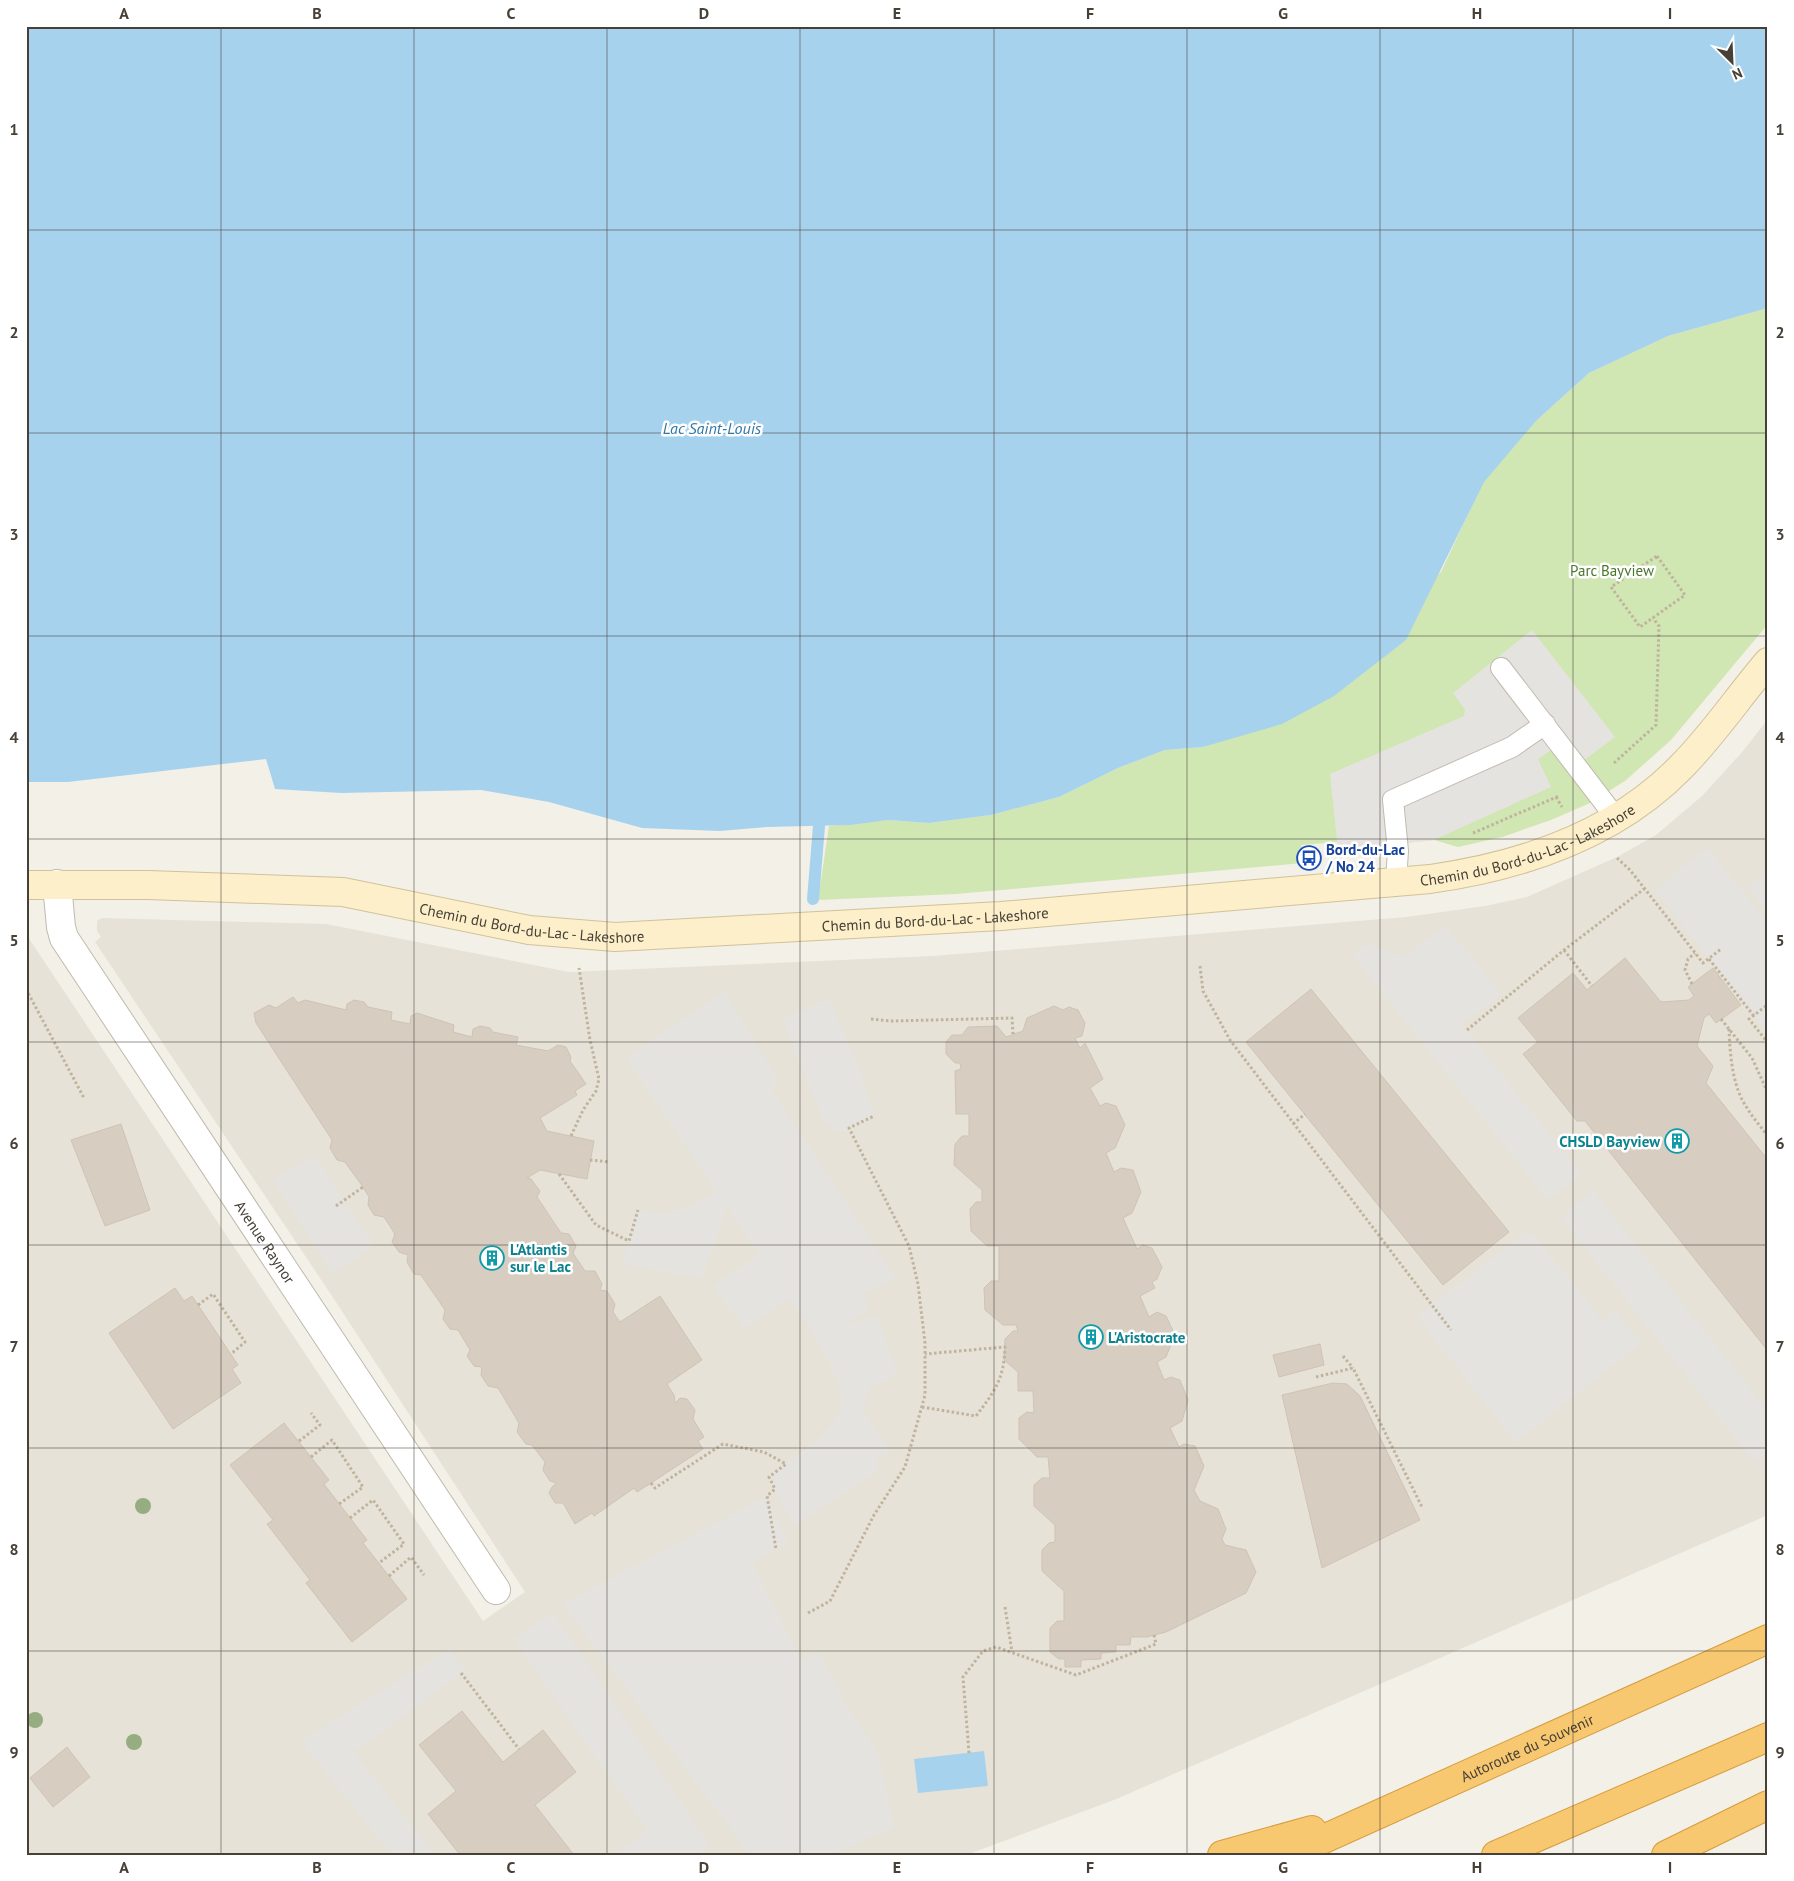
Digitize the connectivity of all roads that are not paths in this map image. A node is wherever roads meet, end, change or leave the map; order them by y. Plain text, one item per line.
1 (1768, 662) edge
2 (1501, 668) dead end
3 (1545, 724) junction
4 (1616, 818) junction
5 (1396, 881) junction
6 (26, 884) edge
7 (57, 884) junction
8 (496, 1590) dead end
9 (1768, 1639) edge
10 (1768, 1737) edge
11 (1768, 1805) edge
12 (1386, 1810) junction
13 (1222, 1855) edge
14 (1288, 1855) edge
15 (1496, 1855) edge
16 (1666, 1855) edge

1 - 4 street, Chemin du Bord-du-Lac - Lakeshore
2 - 3 lane
3 - 4 lane
3 - 5 lane
4 - 5 street, Chemin du Bord-du-Lac - Lakeshore
5 - 7 street, Chemin du Bord-du-Lac - Lakeshore
6 - 7 street, Chemin du Bord-du-Lac - Lakeshore
7 - 8 street, Avenue Raynor
9 - 12 highway, Autoroute du Souvenir
10 - 15 highway
11 - 16 highway
12 - 13 highway
12 - 14 highway, Autoroute du Souvenir

